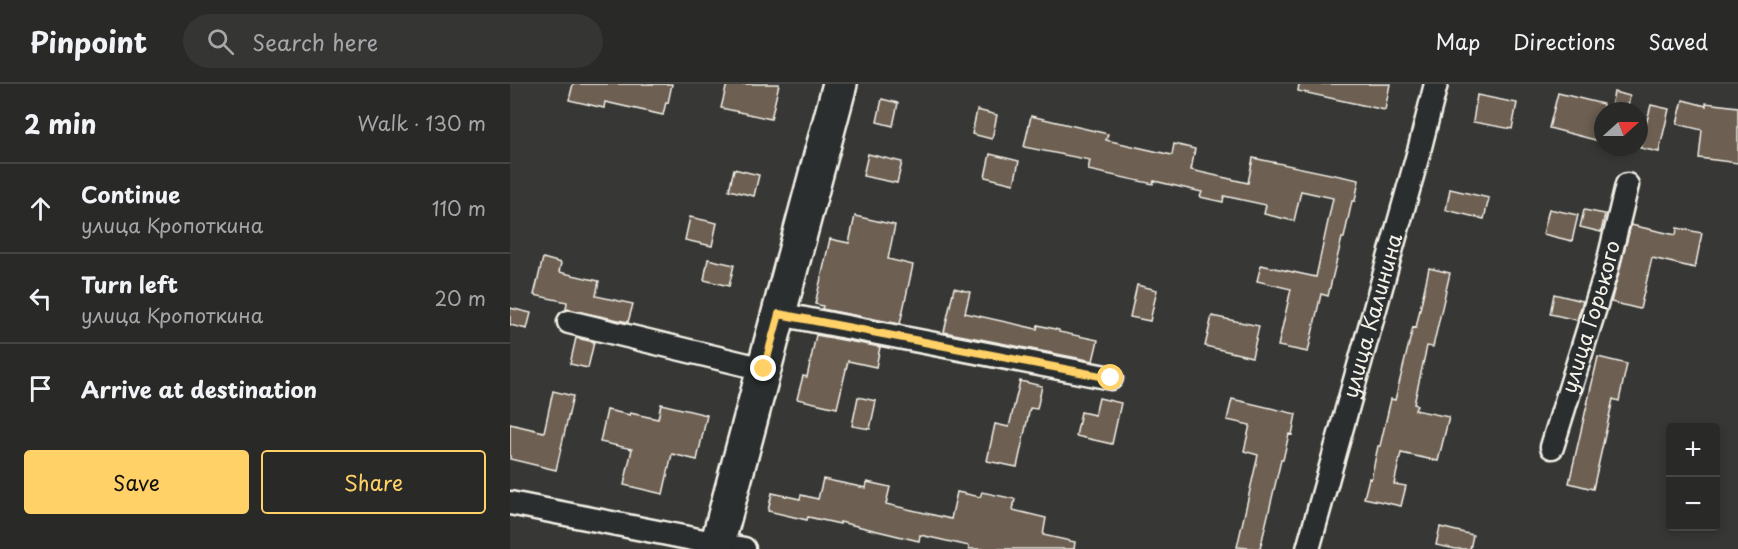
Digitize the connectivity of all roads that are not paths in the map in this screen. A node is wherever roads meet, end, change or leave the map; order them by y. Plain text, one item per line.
1 (840, 84) edge
2 (1436, 84) edge
3 (1627, 185) dead end
4 (779, 314) junction
5 (569, 322) dead end
6 (764, 369) junction
7 (1111, 378) dead end
8 (1552, 447) dead end
9 (510, 503) edge
10 (726, 547) edge
11 (1308, 549) edge

1 - 4 main road
2 - 11 street, улица Калинина
3 - 8 street, улица Горького
4 - 6 main road
4 - 7 street
5 - 6 street
6 - 10 main road
9 - 10 street

